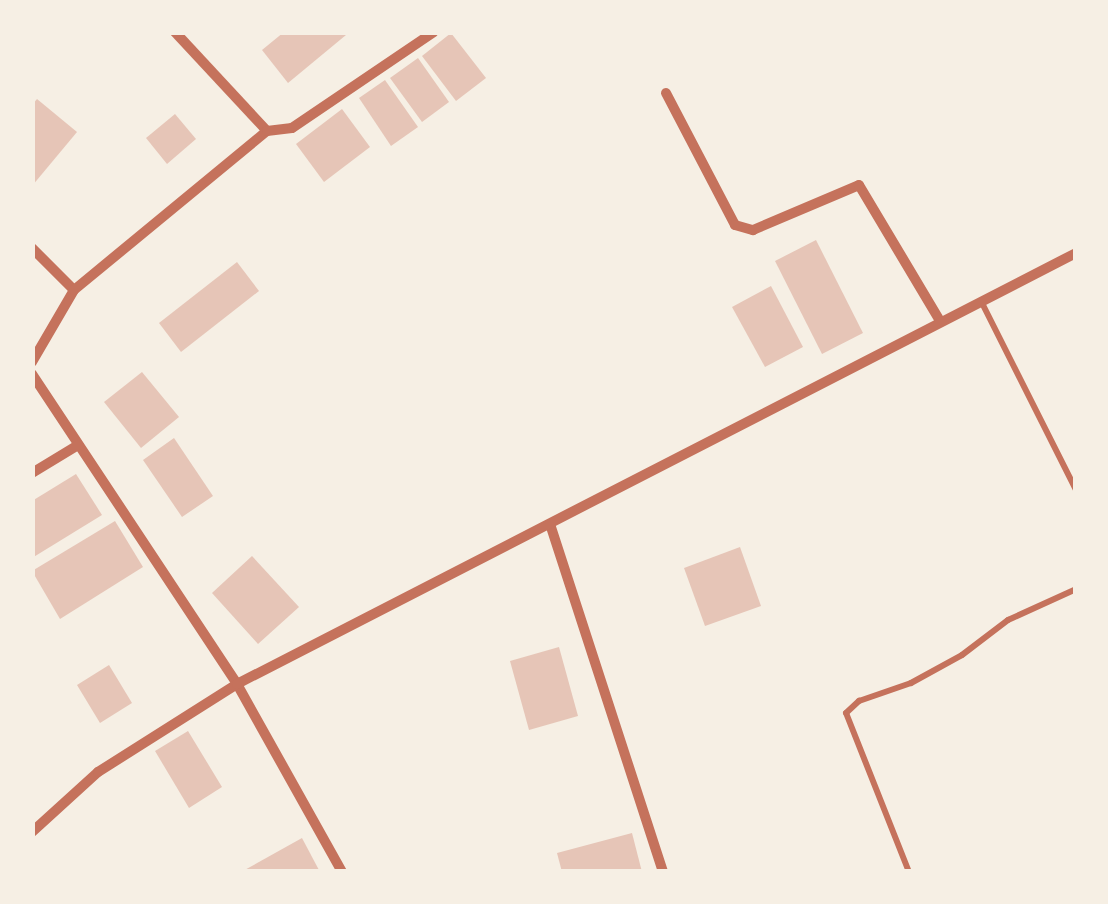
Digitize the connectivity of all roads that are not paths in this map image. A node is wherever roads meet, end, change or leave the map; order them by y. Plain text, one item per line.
1 (174, 32) edge
2 (434, 32) edge
3 (666, 93) dead end
4 (267, 131) junction
5 (32, 248) edge
6 (1076, 252) edge
7 (74, 290) junction
8 (981, 300) junction
9 (940, 321) junction
10 (32, 362) edge
11 (32, 374) edge
12 (78, 444) junction
13 (32, 473) edge
14 (1076, 490) edge
15 (550, 524) junction
16 (1076, 589) edge
17 (237, 684) junction
18 (32, 832) edge
19 (342, 872) edge
20 (663, 872) edge
21 (909, 872) edge

1 - 4 street
2 - 4 street
3 - 9 street
4 - 7 street
5 - 7 street
6 - 8 street
7 - 10 street
8 - 9 street
8 - 14 lane
9 - 15 street
11 - 12 street
12 - 13 street
12 - 17 street
15 - 17 street
15 - 20 street
16 - 21 lane
17 - 18 street
17 - 19 street

